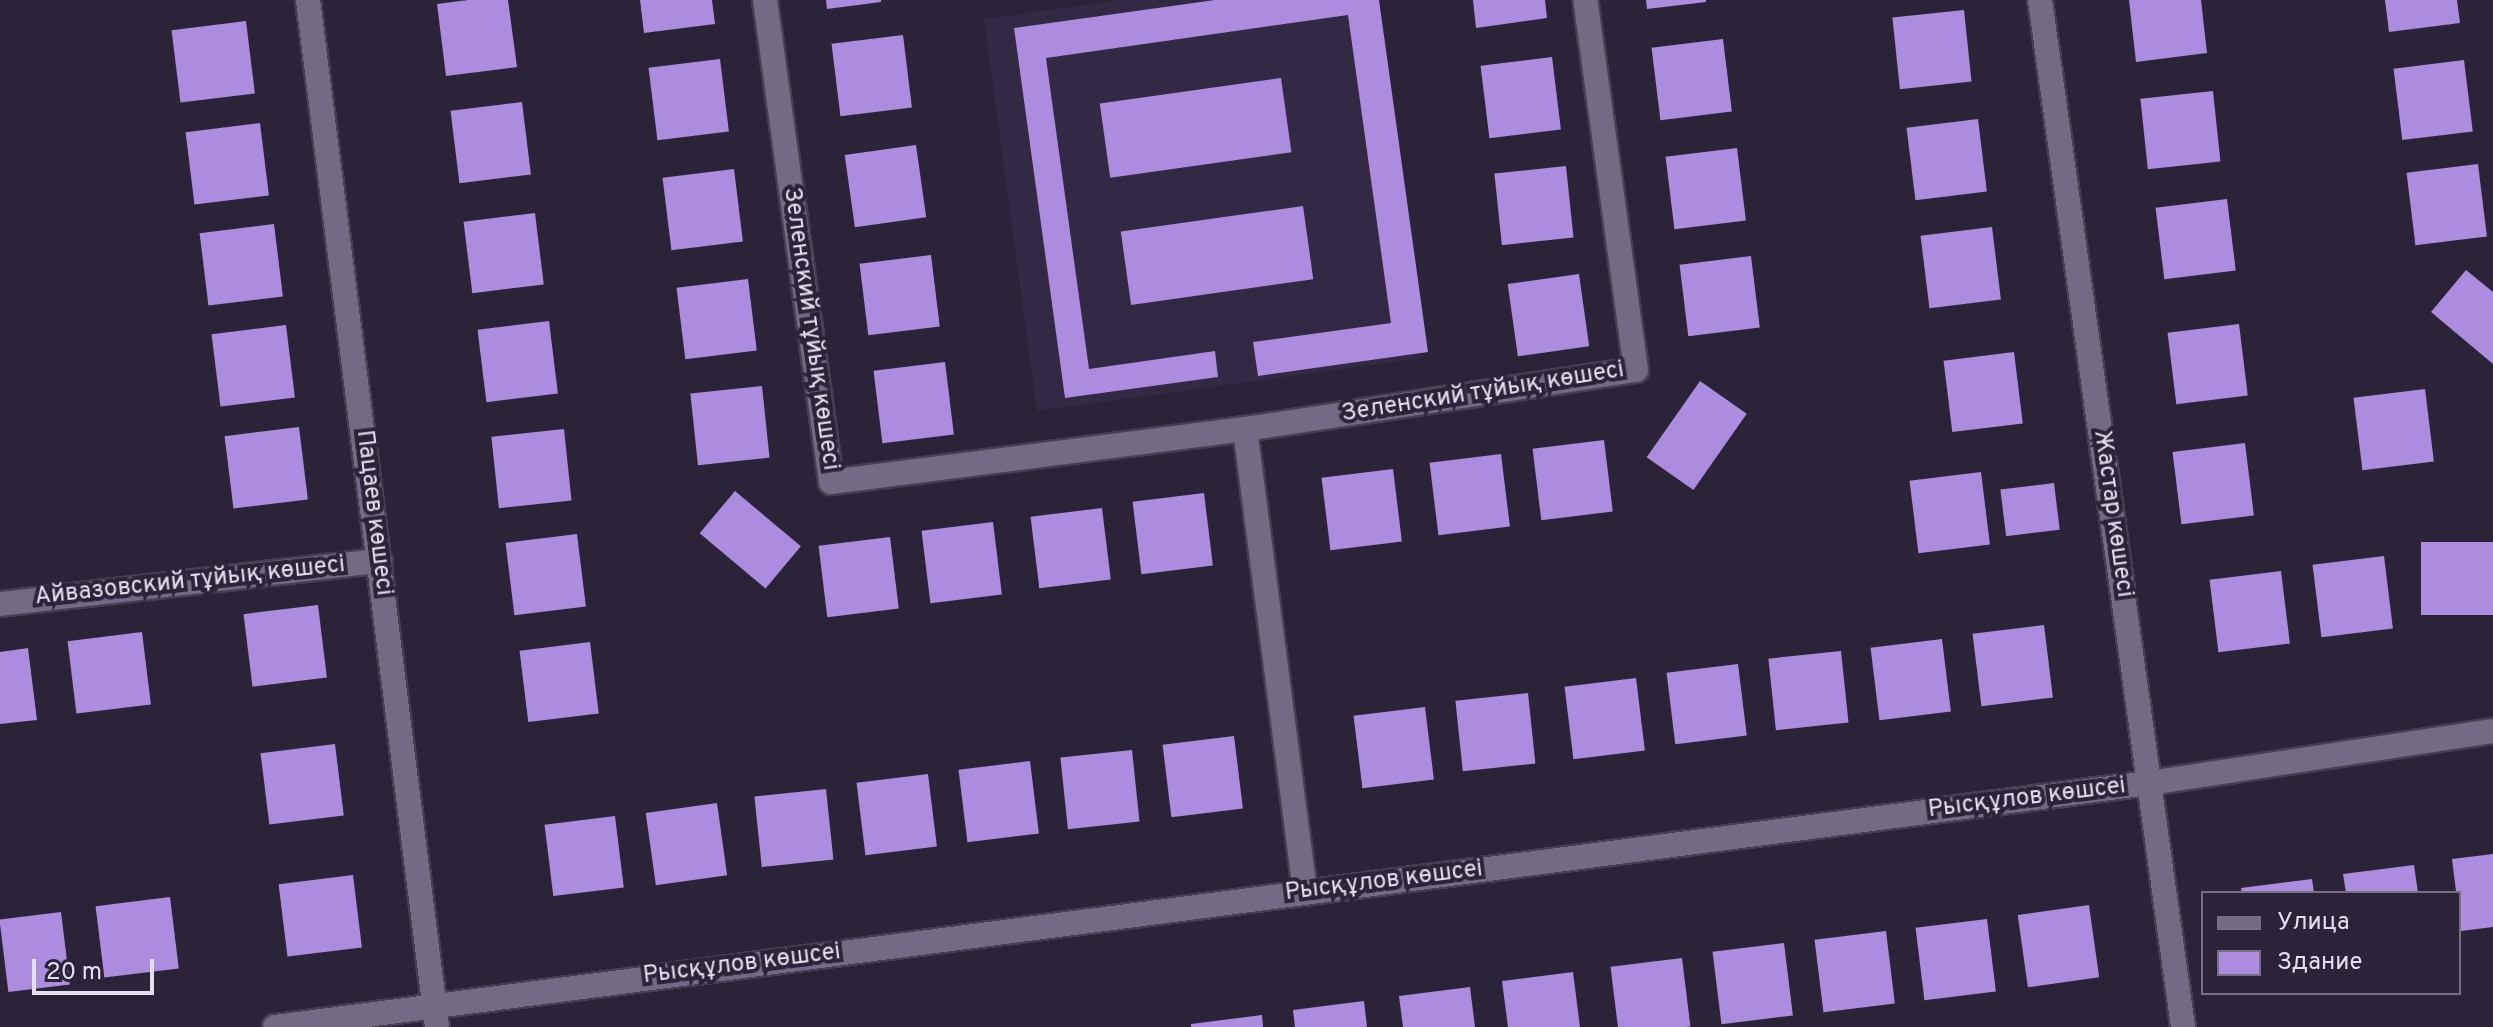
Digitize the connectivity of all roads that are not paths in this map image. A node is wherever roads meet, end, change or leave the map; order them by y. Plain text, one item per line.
1 (308, 0) edge
2 (765, 0) edge
3 (1585, 0) edge
4 (2040, 0) edge
5 (1245, 429) junction
6 (380, 561) junction
7 (0, 604) edge
8 (2493, 731) edge
9 (2149, 783) junction
10 (1305, 892) junction
11 (435, 1016) edge
12 (275, 1027) edge
13 (2183, 1027) edge

1 - 6 street, Пацаев көшесі
2 - 5 street, Зеленский тұйық көшесі
3 - 5 street, Зеленский тұйық көшесі
4 - 9 street, Жастар көшесі
5 - 10 street
6 - 7 street, Айвазовский тұйық көшесі
6 - 11 street, Пацаев көшесі
8 - 9 street, Рысқұлов көшсеі
9 - 10 street, Рысқұлов көшсеі
9 - 13 street, Жастар көшесі
10 - 11 street, Рысқұлов көшсеі
11 - 12 street, Рысқұлов көшсеі

